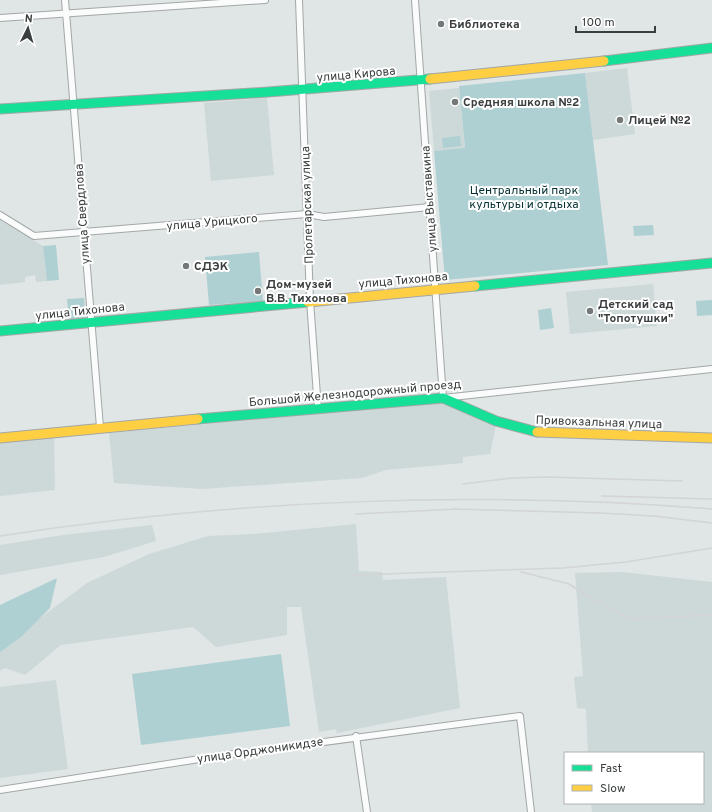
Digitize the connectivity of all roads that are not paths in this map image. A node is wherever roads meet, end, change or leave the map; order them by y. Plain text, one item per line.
1 (65, 0) edge
2 (265, 0) edge
3 (299, 0) edge
4 (415, 0) edge
5 (67, 14) junction
6 (0, 18) edge
7 (712, 48) edge
8 (420, 81) junction
9 (304, 90) junction
10 (74, 104) junction
11 (0, 109) edge
12 (430, 207) junction
13 (307, 214) junction
14 (0, 215) edge
15 (83, 233) junction
16 (712, 263) edge
17 (435, 289) junction
18 (310, 301) junction
19 (90, 322) junction
20 (0, 331) edge
21 (712, 369) edge
22 (443, 398) junction
23 (318, 409) junction
24 (100, 427) junction
25 (0, 438) edge
26 (712, 438) edge
27 (356, 736) junction
28 (0, 790) edge
29 (367, 812) edge
30 (532, 812) edge

1 - 5 street, улица Свердлова
2 - 5 street
3 - 9 street, Пролетарская улица
4 - 8 street, улица Выставкина
5 - 6 street
5 - 10 street, улица Свердлова
7 - 8 street, улица Кирова
8 - 9 street, улица Кирова
8 - 12 street, улица Выставкина
9 - 10 street, улица Кирова
9 - 13 street, Пролетарская улица
10 - 11 street, улица Кирова
10 - 15 street, улица Свердлова
12 - 13 street, улица Урицкого
12 - 17 street, улица Выставкина
13 - 15 street, улица Урицкого
13 - 18 street, Пролетарская улица
14 - 15 street, улица Урицкого
15 - 19 street, улица Свердлова
16 - 17 street, улица Тихонова
17 - 18 street, улица Тихонова
17 - 22 street, улица Выставкина
18 - 19 street, улица Тихонова
18 - 23 street, Пролетарская улица
19 - 20 street, улица Тихонова
19 - 24 street, улица Свердлова
21 - 22 street, Большой Железнодорожный проезд
22 - 23 street, Большой Железнодорожный проезд
22 - 26 street, Привокзальная улица
23 - 24 street, Большой Железнодорожный проезд
24 - 25 street, Большой Железнодорожный проезд
27 - 28 street, улица Орджоникидзе
27 - 29 street
27 - 30 street, улица Орджоникидзе

